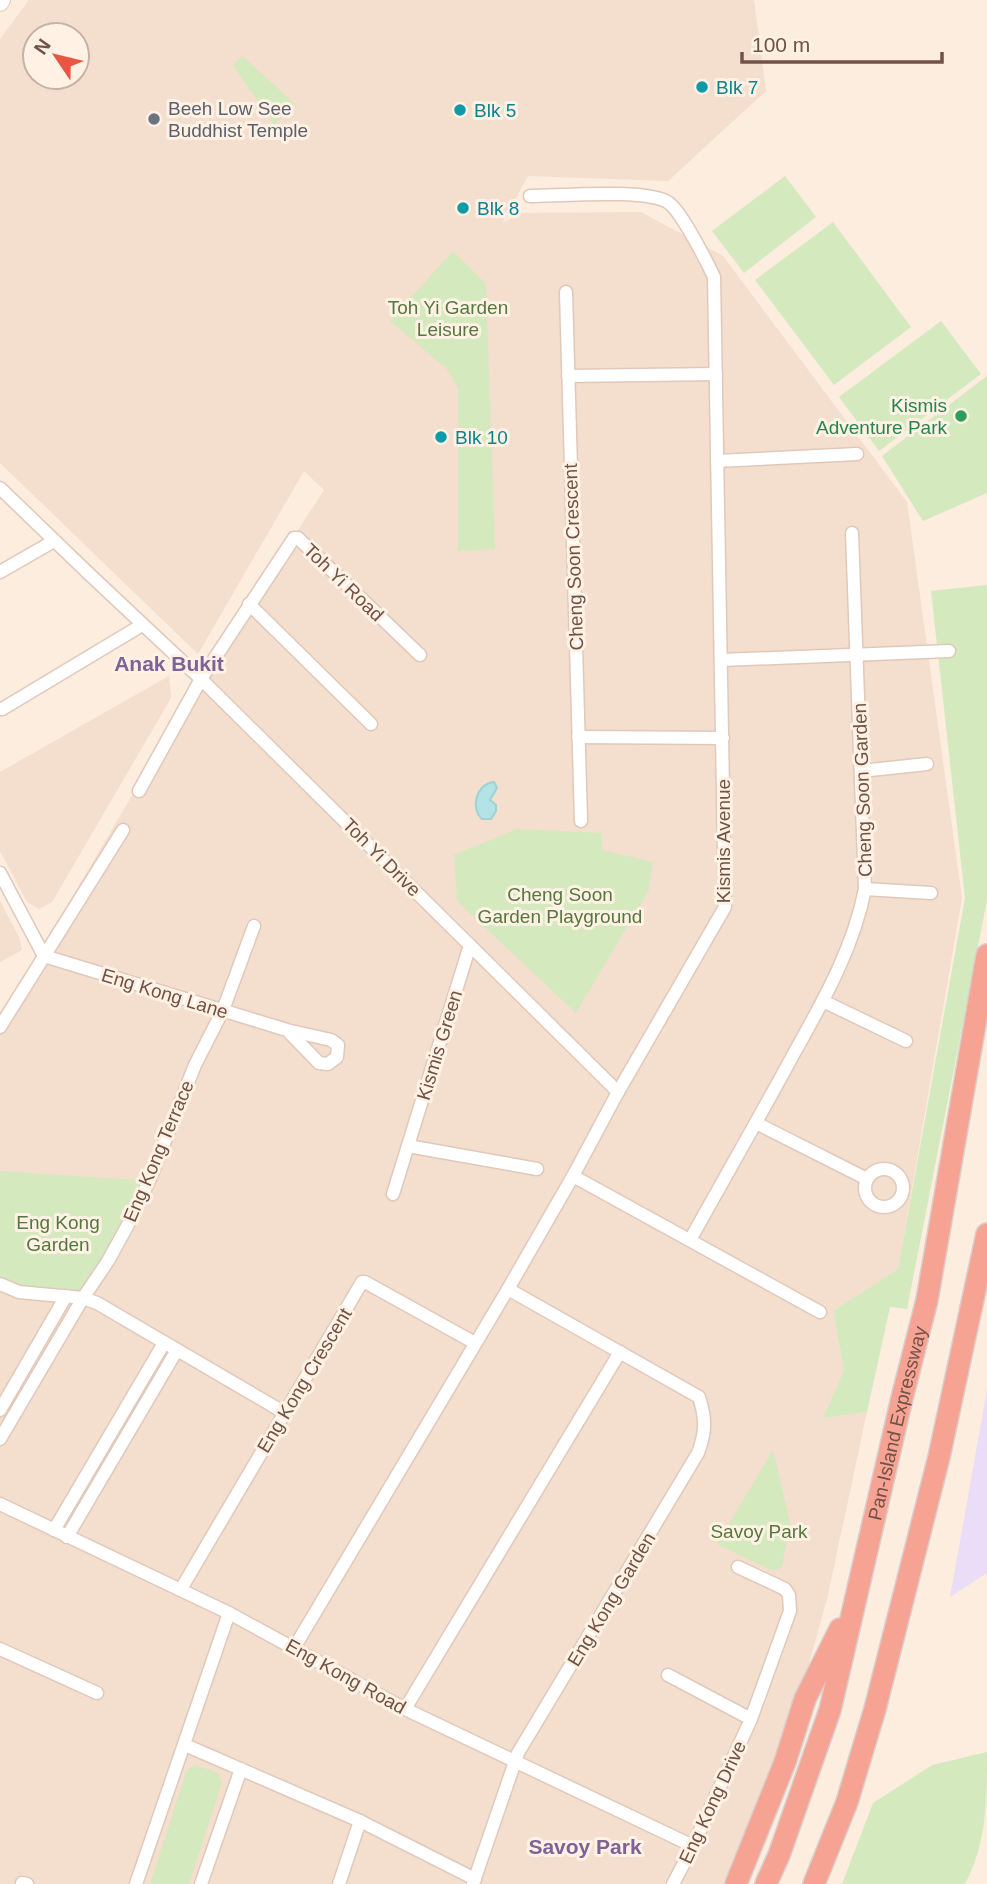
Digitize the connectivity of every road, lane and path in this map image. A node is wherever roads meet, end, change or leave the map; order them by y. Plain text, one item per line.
1 (530, 196) dead end
2 (566, 292) dead end
3 (716, 374) junction
4 (568, 376) junction
5 (857, 454) dead end
6 (718, 461) junction
7 (0, 488) edge
8 (852, 533) dead end
9 (54, 541) junction
10 (0, 572) edge
11 (249, 604) junction
12 (142, 625) junction
13 (949, 651) dead end
14 (419, 655) dead end
15 (856, 655) junction
16 (721, 660) junction
17 (201, 679) junction
18 (2, 709) dead end
19 (371, 724) dead end
20 (578, 737) junction
21 (723, 738) junction
22 (927, 764) dead end
23 (861, 771) junction
24 (139, 791) dead end
25 (581, 821) dead end
26 (123, 830) dead end
27 (0, 873) edge
28 (865, 889) junction
29 (931, 893) dead end
30 (254, 926) dead end
31 (470, 945) junction
32 (987, 955) edge
33 (44, 957) junction
34 (823, 1001) junction
35 (223, 1010) junction
36 (0, 1027) edge
37 (287, 1030) dead end
38 (906, 1041) dead end
39 (618, 1093) junction
40 (756, 1123) junction
41 (408, 1146) junction
42 (537, 1169) dead end
43 (573, 1176) junction
44 (867, 1179) dead end
45 (393, 1194) dead end
46 (987, 1234) edge
47 (690, 1240) junction
48 (0, 1284) edge
49 (508, 1289) junction
50 (66, 1296) junction
51 (83, 1298) junction
52 (820, 1312) dead end
53 (164, 1343) junction
54 (475, 1343) junction
55 (177, 1350) junction
56 (620, 1352) junction
57 (0, 1410) edge
58 (285, 1413) junction
59 (0, 1439) edge
60 (0, 1504) edge
61 (54, 1530) junction
62 (67, 1537) junction
63 (738, 1567) dead end
64 (181, 1589) junction
65 (856, 1596) junction
66 (229, 1613) junction
67 (294, 1648) junction
68 (0, 1649) edge
69 (668, 1675) dead end
70 (97, 1693) dead end
71 (405, 1709) junction
72 (751, 1719) junction
73 (185, 1745) junction
74 (515, 1762) junction
75 (241, 1769) junction
76 (360, 1821) junction
77 (693, 1846) junction
78 (474, 1881) edge
79 (136, 1884) edge
80 (201, 1884) edge
81 (340, 1884) edge
82 (673, 1884) edge
83 (736, 1884) edge
84 (766, 1884) edge
85 (814, 1884) edge

1 - 3 street, Kismis Avenue
2 - 4 street, Cheng Soon Crescent
3 - 4 street
3 - 6 street, Kismis Avenue
4 - 20 street, Cheng Soon Crescent
5 - 6 street
6 - 16 street, Kismis Avenue
7 - 9 street, Toh Yi Drive
8 - 15 street, Cheng Soon Garden
9 - 10 street
9 - 12 street, Toh Yi Drive
11 - 14 street, Toh Yi Road
11 - 17 street, Toh Yi Road
11 - 19 street
12 - 17 street, Toh Yi Drive
12 - 18 street
13 - 15 street
15 - 16 street
15 - 23 street, Cheng Soon Garden
16 - 21 street, Kismis Avenue
17 - 24 street, Toh Yi Road
17 - 31 street, Toh Yi Drive
20 - 21 street
20 - 25 street, Cheng Soon Crescent
21 - 39 street, Kismis Avenue
22 - 23 street
23 - 28 street, Cheng Soon Garden
26 - 33 street
27 - 33 street
28 - 29 street
28 - 34 street, Cheng Soon Garden
30 - 35 street, Eng Kong Terrace
31 - 39 street, Toh Yi Drive
31 - 41 street, Kismis Green
32 - 65 highway, Pan-Island Expressway
33 - 35 street, Eng Kong Lane
33 - 36 street
34 - 38 street
34 - 40 street, Cheng Soon Garden
35 - 37 street, Eng Kong Lane
35 - 51 street, Eng Kong Terrace
39 - 43 street, Kismis Avenue
40 - 44 street
40 - 47 street, Cheng Soon Garden
41 - 42 street
41 - 45 street, Kismis Green
43 - 47 street
43 - 49 street, Kismis Avenue
46 - 85 highway
47 - 52 street
48 - 50 street
49 - 54 street
49 - 56 street, Eng Kong Garden
50 - 51 street
50 - 57 street
51 - 53 street
51 - 59 street, Eng Kong Terrace
53 - 55 street
53 - 61 street
54 - 58 street, Eng Kong Crescent
54 - 67 street
55 - 58 street
55 - 62 street
56 - 71 street
56 - 74 street, Eng Kong Garden
58 - 64 street, Eng Kong Crescent
60 - 61 street, Eng Kong Road
61 - 62 street, Eng Kong Road
62 - 64 street, Eng Kong Road
63 - 72 street, Eng Kong Drive
64 - 66 street, Eng Kong Road
65 - 83 highway
65 - 84 highway, Pan-Island Expressway
66 - 67 street, Eng Kong Road
66 - 73 street
67 - 71 street, Eng Kong Road
68 - 70 street
69 - 72 street, Eng Kong Drive
71 - 74 street, Eng Kong Road
72 - 77 street, Eng Kong Drive
73 - 75 street
73 - 79 street
74 - 77 street, Eng Kong Road
74 - 78 street, Eng Kong Garden
75 - 76 street
75 - 80 street
76 - 78 street
76 - 81 street
77 - 82 street, Eng Kong Drive

